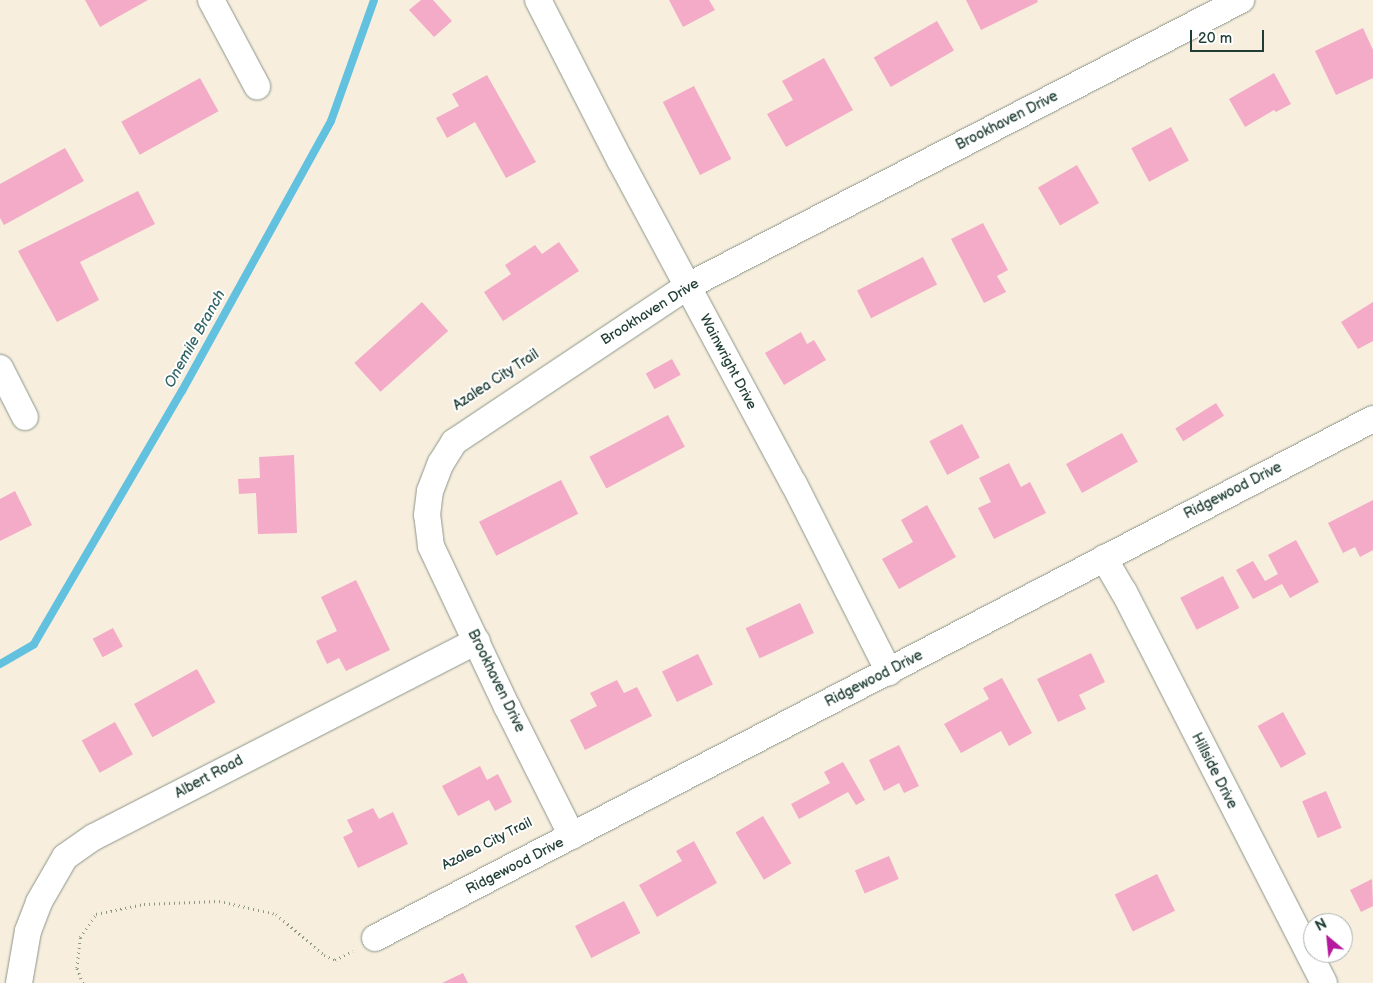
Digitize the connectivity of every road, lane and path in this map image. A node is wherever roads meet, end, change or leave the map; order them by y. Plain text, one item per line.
1 (211, 0) edge
2 (538, 0) edge
3 (1241, 0) edge
4 (257, 86) dead end
5 (688, 286) junction
6 (0, 368) edge
7 (26, 417) dead end
8 (1373, 419) edge
9 (1104, 558) junction
10 (477, 641) junction
11 (889, 672) junction
12 (572, 836) junction
13 (368, 942) joint
14 (19, 983) edge
15 (83, 983) edge
16 (1324, 983) edge

1 - 4 street
2 - 5 street, Wainwright Drive
3 - 5 street, Brookhaven Drive
5 - 10 street, Brookhaven Drive
5 - 11 street, Wainwright Drive
6 - 7 street
8 - 9 street, Ridgewood Drive
9 - 11 street, Ridgewood Drive
9 - 16 street, Hillside Drive
10 - 12 street, Brookhaven Drive
10 - 14 street, Albert Road
11 - 12 street, Ridgewood Drive
12 - 13 street, Ridgewood Drive
13 - 15 path

